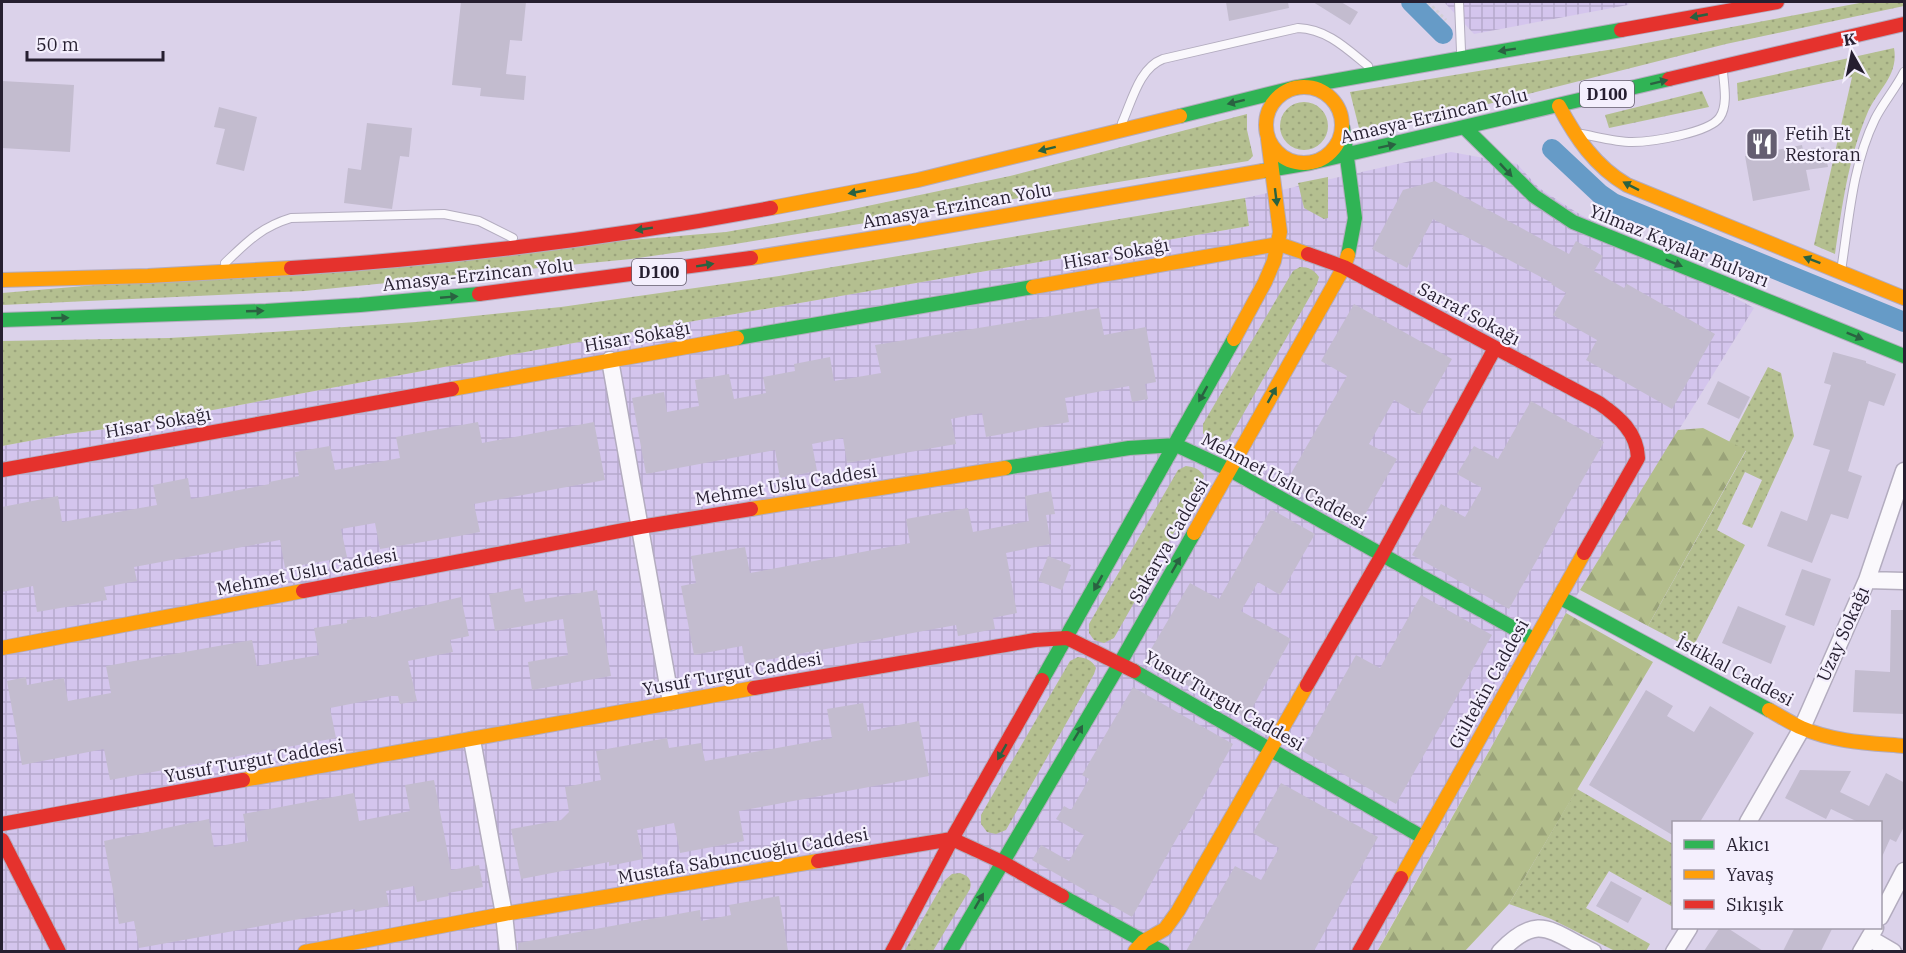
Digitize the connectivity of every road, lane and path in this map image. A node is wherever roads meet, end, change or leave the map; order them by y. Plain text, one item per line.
1 (1428, 2) edge
2 (1459, 2) edge
3 (1777, 2) edge
4 (1905, 24) edge
5 (1460, 34) junction
6 (1462, 58) junction
7 (1723, 66) junction
8 (1905, 72) edge
9 (1378, 73) junction
10 (1293, 88) junction
11 (1559, 106) junction
12 (1343, 128) junction
13 (1465, 128) junction
14 (1118, 131) junction
15 (1572, 132) junction
16 (1268, 139) junction
17 (1347, 155) junction
18 (1310, 163) junction
19 (1273, 170) junction
20 (1279, 244) junction
21 (529, 246) junction
22 (1344, 267) junction
23 (215, 272) junction
24 (1841, 272) junction
25 (2, 280) edge
26 (1905, 298) edge
27 (2, 320) edge
28 (1495, 348) junction
29 (1905, 356) edge
30 (610, 360) junction
31 (1632, 433) joint
32 (1176, 445) junction
33 (2, 470) edge
34 (1230, 470) junction
35 (1905, 471) edge
36 (640, 527) junction
37 (1382, 555) junction
38 (1867, 580) junction
39 (1905, 581) edge
40 (1559, 597) junction
41 (1067, 638) junction
42 (1535, 640) junction
43 (2, 648) edge
44 (1120, 663) junction
45 (671, 702) junction
46 (1802, 728) junction
47 (472, 740) junction
48 (1905, 746) edge
49 (1272, 749) junction
50 (1749, 821) edge
51 (2, 824) edge
52 (1424, 838) junction
53 (952, 839) junction
54 (2, 840) edge
55 (1002, 862) junction
56 (1905, 871) edge
57 (504, 914) junction
58 (1882, 915) edge
59 (1688, 929) edge
60 (1868, 939) edge
61 (1140, 946) edge
62 (59, 951) edge
63 (305, 951) edge
64 (508, 951) edge
65 (892, 951) edge
66 (950, 951) edge
67 (1163, 951) edge
68 (1359, 951) edge
69 (1500, 951) edge
70 (1593, 951) edge
71 (1674, 951) edge
72 (1893, 951) edge

1 - 5 path
2 - 5 lane
3 -> 6 main road, Amasya-Erzincan Yolu
4 - 7 main road, Amasya-Erzincan Yolu / D100
5 - 6 lane
6 - 9 main road, Amasya-Erzincan Yolu
11 -> 7 main road, Amasya-Erzincan Yolu / D100
7 - 15 lane
8 - 24 lane
9 - 10 main road, Amasya-Erzincan Yolu
9 - 14 lane
10 - 12 main road
10 -> 14 main road, Amasya-Erzincan Yolu
10 - 16 main road
11 - 13 main road, Amasya-Erzincan Yolu / D100
11 - 15 main road, Yılmaz Kayalar Bulvarı
12 - 17 main road, Sakarya Caddesi
12 - 18 main road
17 -> 13 main road, Amasya-Erzincan Yolu / D100
13 -> 29 main road, Yılmaz Kayalar Bulvarı
14 -> 21 main road, Amasya-Erzincan Yolu
24 -> 15 main road, Yılmaz Kayalar Bulvarı
16 - 18 main road
16 - 19 main road
17 - 18 main road, Amasya-Erzincan Yolu / D100
17 - 22 main road, Sakarya Caddesi
18 - 19 main road, Amasya-Erzincan Yolu / D100
19 -> 20 main road
27 -> 19 main road, Amasya-Erzincan Yolu / D100
20 - 22 main road, Sarraf Sokağı
20 - 30 main road, Hisar Sokağı
20 -> 32 main road
21 - 23 main road, Amasya-Erzincan Yolu
21 - 23 lane
22 - 28 main road, Sarraf Sokağı
34 -> 22 main road, Sakarya Caddesi
23 - 25 main road, Amasya-Erzincan Yolu
24 - 26 main road, Yılmaz Kayalar Bulvarı
28 - 31 main road, Sarraf Sokağı
28 - 37 main road
30 - 33 main road, Hisar Sokağı
30 - 36 street
31 - 40 main road, Gültekin Caddesi
32 - 34 main road, Mehmet Uslu Caddesi
32 - 36 main road, Mehmet Uslu Caddesi
32 -> 41 main road
34 - 37 main road, Mehmet Uslu Caddesi
44 -> 34 main road, Sakarya Caddesi
35 - 38 street, Uzay Sokağı
36 - 43 main road, Mehmet Uslu Caddesi
36 - 45 street
37 - 42 main road, Mehmet Uslu Caddesi
37 - 49 main road
38 - 39 street
38 - 46 street, Uzay Sokağı
40 - 42 main road, Gültekin Caddesi
40 - 46 main road, İstiklal Caddesi
41 - 44 main road, Yusuf Turgut Caddesi
41 - 45 main road, Yusuf Turgut Caddesi
41 -> 53 main road
42 - 52 main road, Gültekin Caddesi
44 - 49 main road, Yusuf Turgut Caddesi
55 -> 44 main road, Sakarya Caddesi
45 - 47 main road, Yusuf Turgut Caddesi
46 - 48 main road, İstiklal Caddesi
46 - 50 street, Uzay Sokağı
47 - 51 main road, Yusuf Turgut Caddesi
47 - 57 street
49 - 52 main road, Yusuf Turgut Caddesi
49 - 61 main road
52 - 68 main road, Gültekin Caddesi
53 - 55 main road
53 - 57 main road, Mustafa Sabuncuoğlu Caddesi
53 - 65 main road
54 - 62 main road
55 - 61 main road
66 -> 55 main road, Sakarya Caddesi
56 - 58 street
57 - 63 main road, Mustafa Sabuncuoğlu Caddesi
57 - 64 street
59 - 71 street
60 - 72 street
61 - 67 main road
69 - 70 street

